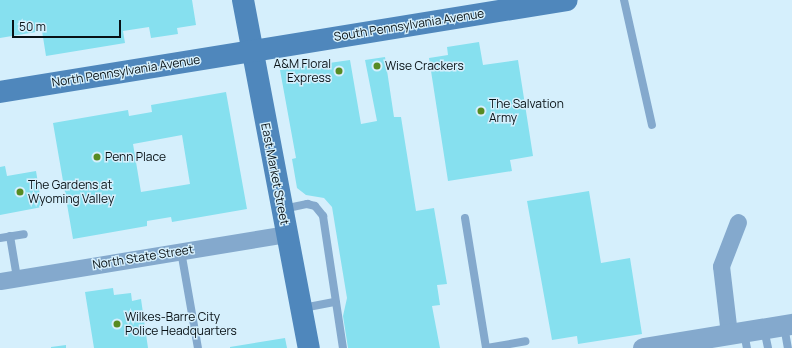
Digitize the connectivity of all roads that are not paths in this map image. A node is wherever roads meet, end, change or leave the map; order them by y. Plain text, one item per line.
1 (243, 0) edge
2 (567, 0) edge
3 (624, 0) edge
4 (252, 50) junction
5 (0, 92) edge
6 (652, 125) dead end
7 (282, 209) junction
8 (465, 218) dead end
9 (738, 222) dead end
10 (24, 234) dead end
11 (287, 234) junction
12 (10, 236) junction
13 (0, 238) edge
14 (181, 251) junction
15 (17, 278) junction
16 (0, 280) edge
17 (335, 302) junction
18 (301, 308) junction
19 (788, 325) edge
20 (750, 338) edge
21 (525, 341) dead end
22 (502, 347) edge
23 (198, 348) edge
24 (309, 348) edge
25 (343, 348) edge
26 (487, 348) edge
27 (644, 348) edge
28 (788, 348) edge

1 - 4 main road, East Market Street
2 - 4 main road, South Pennsylvania Avenue
3 - 6 lane
4 - 5 main road, North Pennsylvania Avenue
4 - 7 main road, East Market Street
7 - 11 main road, East Market Street
7 - 17 lane
8 - 26 lane
9 - 20 street
10 - 12 lane
11 - 14 street, North State Street
11 - 18 main road, East Market Street
12 - 13 lane
12 - 15 lane
14 - 15 street, North State Street
14 - 23 lane
15 - 16 street, North State Street
17 - 18 lane
17 - 25 lane
18 - 24 main road, East Market Street
19 - 20 street
19 - 28 lane
20 - 27 street
21 - 22 lane
22 - 26 lane

